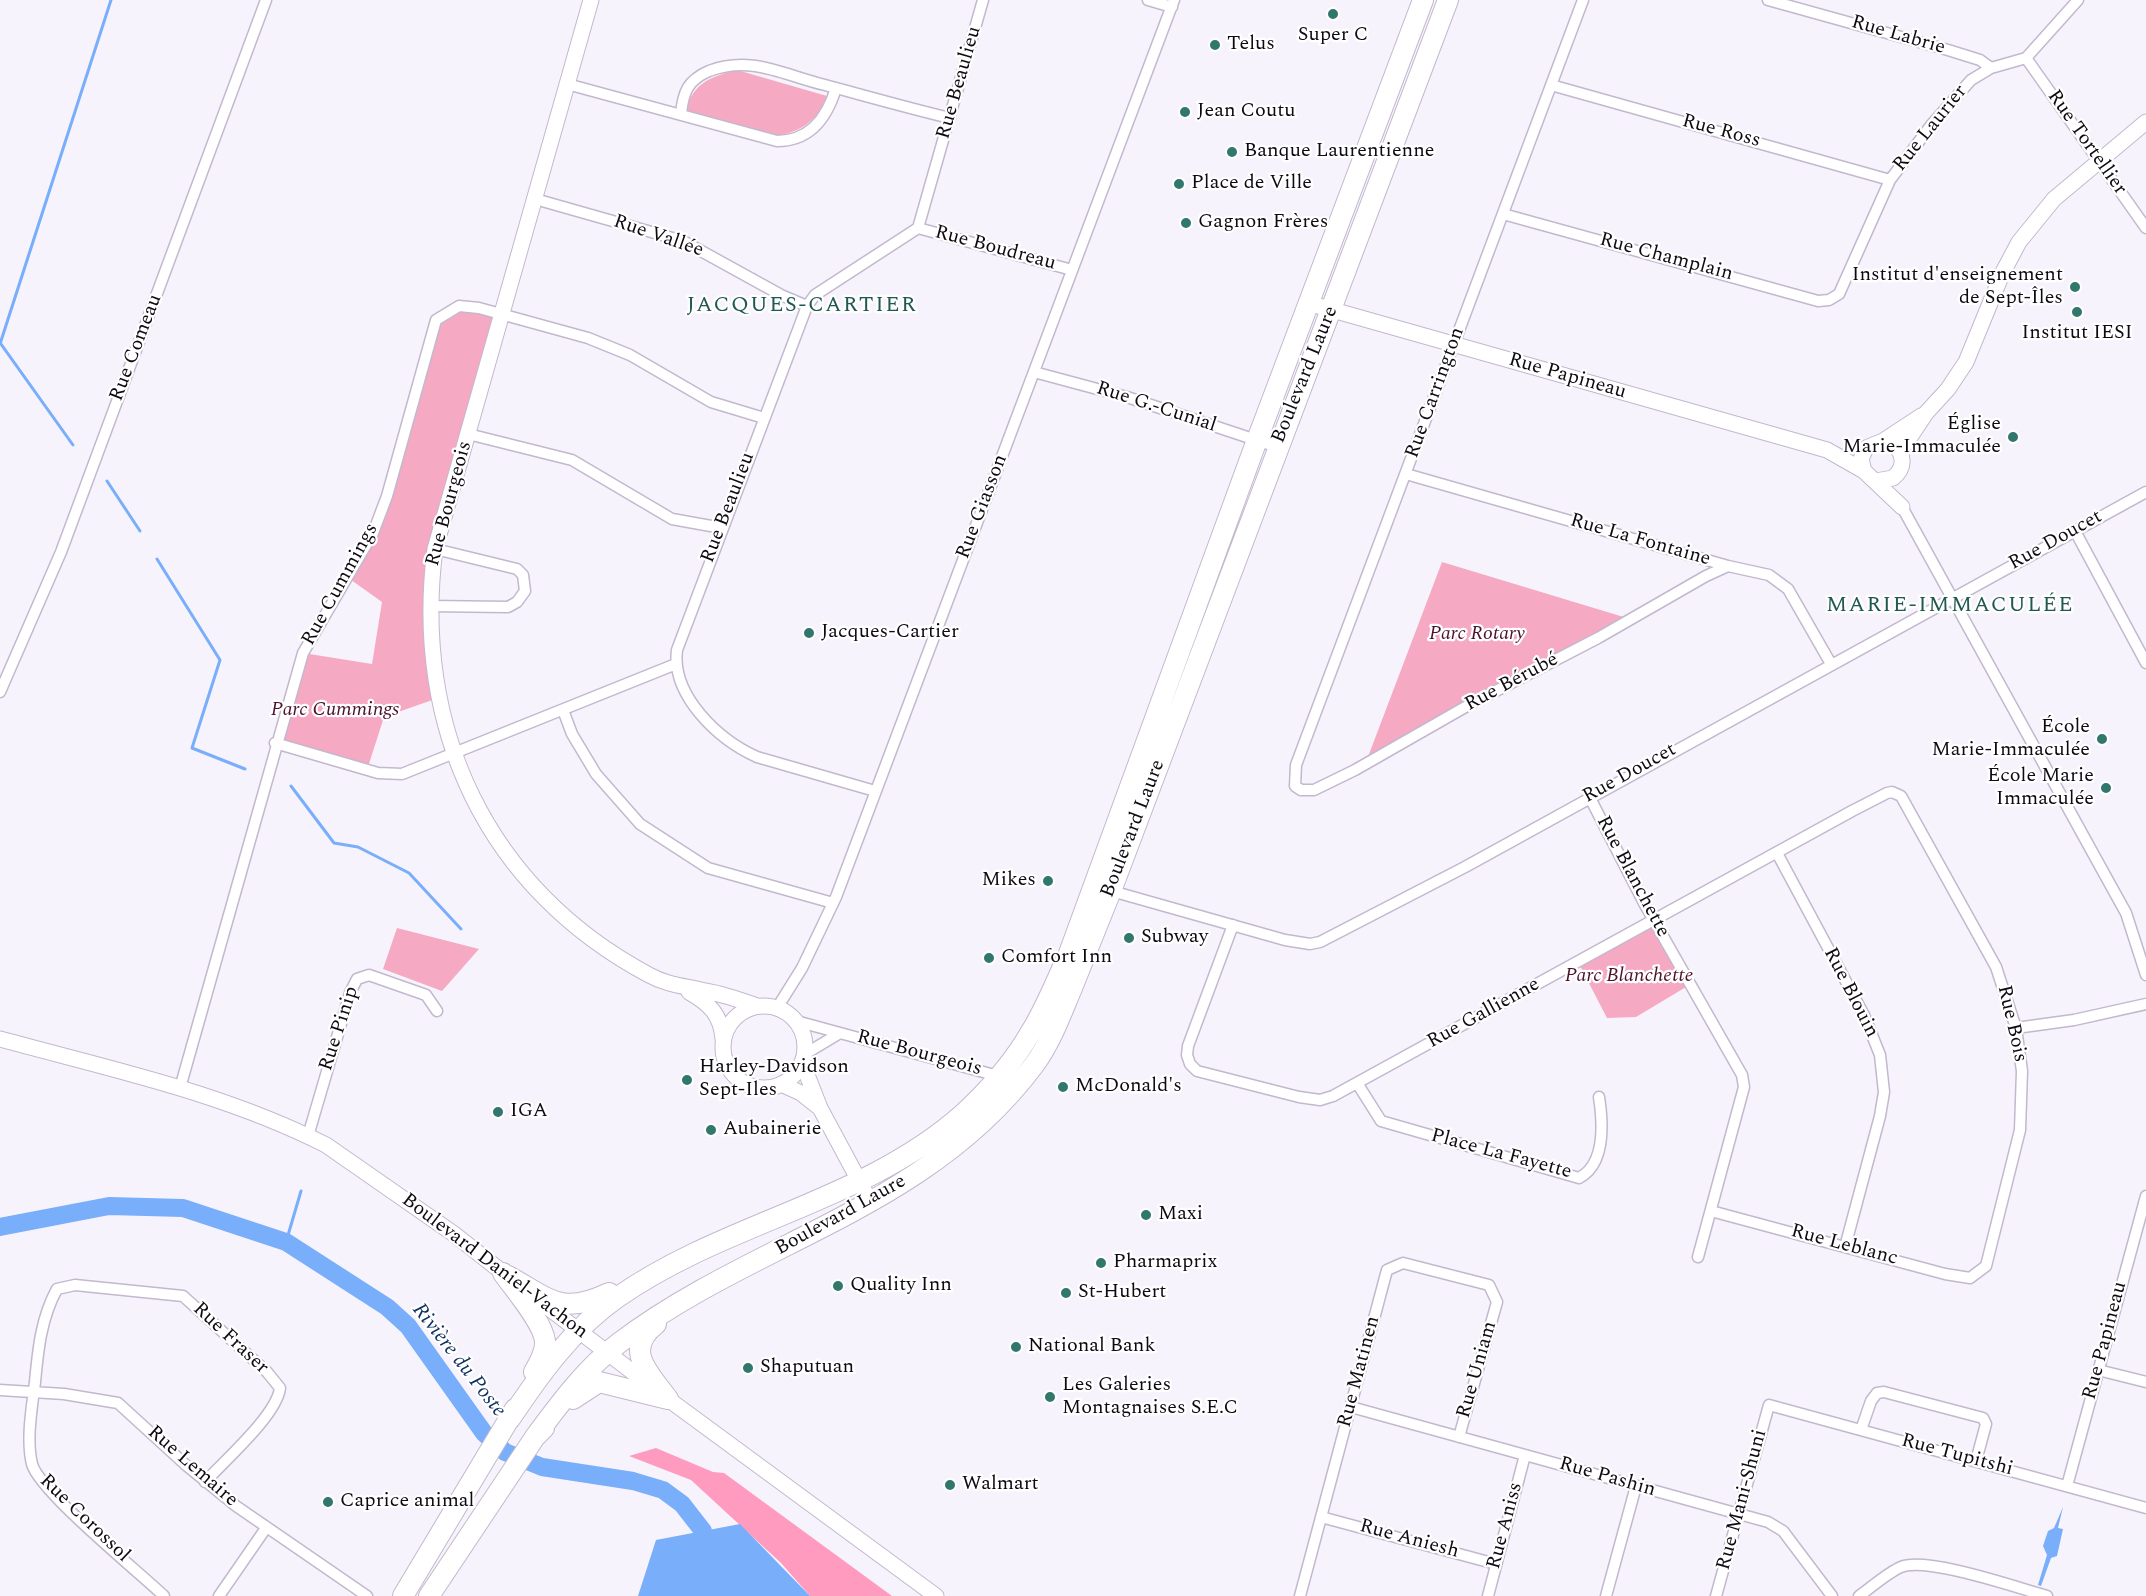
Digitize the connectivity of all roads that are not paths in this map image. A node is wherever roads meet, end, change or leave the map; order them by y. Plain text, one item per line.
1 (266, 0) edge
2 (591, 0) edge
3 (1148, 0) edge
4 (1423, 0) edge
5 (1448, 0) edge
6 (1583, 0) edge
7 (1768, 0) edge
8 (2078, 0) edge
9 (981, 1) edge
10 (1173, 4) edge
11 (2026, 58) junction
12 (1991, 68) junction
13 (567, 84) junction
14 (1551, 85) junction
15 (836, 88) junction
16 (681, 114) junction
17 (950, 118) junction
18 (2146, 122) edge
19 (2097, 160) junction
20 (1890, 180) junction
21 (535, 199) junction
22 (1503, 214) junction
23 (918, 228) junction
24 (2146, 228) edge
25 (1072, 270) junction
26 (1829, 300) joint
27 (1308, 303) junction
28 (807, 306) junction
29 (1332, 310) junction
30 (502, 315) junction
31 (1454, 345) junction
32 (1034, 372) junction
33 (1926, 412) junction
34 (764, 418) junction
35 (468, 434) junction
36 (1257, 440) junction
37 (1883, 441) junction
38 (1278, 447) junction
39 (1866, 448) junction
40 (1827, 450) junction
41 (1900, 452) junction
42 (1864, 471) junction
43 (1406, 474) junction
44 (1898, 474) junction
45 (1876, 481) junction
46 (2146, 492) edge
47 (1902, 507) junction
48 (722, 528) junction
49 (2075, 531) junction
50 (435, 549) junction
51 (1728, 566) junction
52 (1952, 598) junction
53 (429, 606) junction
54 (2146, 663) edge
55 (676, 664) junction
56 (1831, 664) junction
57 (0, 692) edge
58 (562, 710) junction
59 (275, 743) junction
60 (452, 754) junction
61 (1295, 786) joint
62 (875, 791) junction
63 (1897, 794) joint
64 (1589, 796) junction
65 (1777, 853) junction
66 (1102, 889) junction
67 (833, 903) junction
68 (1655, 921) junction
69 (1233, 925) junction
70 (2146, 975) edge
71 (684, 989) junction
72 (2146, 1004) edge
73 (757, 1006) junction
74 (777, 1008) junction
75 (437, 1011) dead end
76 (796, 1021) junction
77 (2016, 1028) junction
78 (840, 1033) junction
79 (0, 1039) edge
80 (723, 1039) junction
81 (803, 1058) junction
82 (998, 1076) junction
83 (1357, 1083) junction
84 (781, 1084) junction
85 (180, 1088) junction
86 (1599, 1097) dead end
87 (820, 1108) junction
88 (308, 1136) junction
89 (859, 1181) junction
90 (2146, 1196) edge
91 (871, 1203) junction
92 (1712, 1211) junction
93 (1845, 1247) junction
94 (1698, 1257) dead end
95 (503, 1273) junction
96 (1976, 1274) joint
97 (645, 1279) junction
98 (690, 1297) junction
99 (1497, 1302) joint
100 (579, 1330) junction
101 (607, 1353) junction
102 (2098, 1370) junction
103 (2146, 1382) edge
104 (0, 1390) edge
105 (34, 1393) junction
106 (668, 1399) junction
107 (1769, 1405) joint
108 (1351, 1407) junction
109 (510, 1419) junction
110 (1861, 1430) junction
111 (535, 1437) junction
112 (1459, 1437) junction
113 (1525, 1455) junction
114 (1976, 1461) junction
115 (205, 1482) junction
116 (1636, 1486) junction
117 (2067, 1486) junction
118 (2146, 1508) edge
119 (1739, 1515) junction
120 (1321, 1516) junction
121 (267, 1528) junction
122 (1496, 1564) junction
123 (164, 1596) edge
124 (219, 1596) edge
125 (367, 1596) edge
126 (403, 1596) edge
127 (429, 1596) edge
128 (936, 1596) edge
129 (1300, 1596) edge
130 (1488, 1596) edge
131 (1606, 1596) edge
132 (1716, 1596) edge
133 (1832, 1596) edge
134 (1859, 1596) edge
135 (2047, 1596) edge

1 - 57 street, Rue Comeau
2 - 13 street, Rue Bourgeois
3 - 10 street
4 - 27 highway, Boulevard Laure
5 - 29 highway, Boulevard Laure
6 - 14 street, Rue Carrington
7 - 12 street, Rue Labrie
8 - 11 street
9 - 17 street, Rue Beaulieu
10 - 25 street, Rue Giasson
11 - 12 street, Rue Laurier
11 - 19 street, Rue Tortellier
12 - 20 street, Rue Laurier
13 - 16 street
13 - 21 street, Rue Bourgeois
14 - 20 street, Rue Ross
14 - 22 street, Rue Carrington
15 - 16 street
15 - 16 street
15 - 17 street
17 - 23 street, Rue Beaulieu
18 - 19 street
19 - 24 street, Rue Tortellier
19 - 33 street
20 - 26 street, Rue Laurier
21 - 28 street, Rue Vallée
21 - 30 street, Rue Bourgeois
22 - 26 street, Rue Champlain
22 - 31 street, Rue Carrington
23 - 25 street, Rue Boudreau
23 - 28 street, Rue Beaulieu
25 - 32 street, Rue Giasson
27 - 29 street, Rue Papineau
27 - 36 highway, Boulevard Laure
28 - 34 street, Rue Beaulieu
29 - 31 street, Rue Papineau
29 - 38 highway, Boulevard Laure
30 - 34 street, Rue Cummings
30 - 35 street, Rue Bourgeois
30 - 59 street, Rue Cummings
31 - 40 street, Rue Papineau
31 - 43 street, Rue Carrington
32 - 36 street, Rue G.-Cunial
32 - 62 street, Rue Giasson
33 - 37 street
33 - 41 street
34 - 48 street, Rue Beaulieu
35 - 48 street
35 - 50 street, Rue Bourgeois
36 - 38 street, Rue G.-Cunial
36 - 66 highway, Boulevard Laure
37 - 39 street
37 - 41 street
38 - 66 highway, Boulevard Laure
39 - 40 street
39 - 42 street
40 - 42 street
41 - 44 street
42 - 45 street
43 - 51 street, Rue La Fontaine
43 - 61 street, Rue Carrington
44 - 45 street
44 - 47 street
45 - 47 street
46 - 49 street, Rue Doucet
47 - 52 street
48 - 55 street, Rue Beaulieu
49 - 52 street, Rue Doucet
49 - 54 street
50 - 53 street, Rue Bourgeois
50 - 53 street
51 - 56 street, Rue La Fontaine
51 - 61 street, Rue Bérubé
52 - 56 street, Rue Doucet
52 - 70 street
53 - 60 street, Rue Bourgeois
55 - 58 street
55 - 62 street
56 - 64 street, Rue Doucet
58 - 60 street
58 - 67 street
59 - 60 street
59 - 85 street, Rue Cummings
60 - 71 street, Rue Bourgeois
62 - 67 street, Rue Giasson
63 - 65 street, Rue Gallienne
63 - 77 street, Rue Bois
64 - 68 street, Rue Blanchette
64 - 69 street, Rue Doucet
65 - 68 street, Rue Gallienne
65 - 93 street, Rue Blouin
66 - 69 street, Rue Doucet
66 - 82 highway, Boulevard Laure
66 - 91 highway, Boulevard Laure
67 - 74 street, Rue Giasson
68 - 83 street, Rue Gallienne
68 - 92 street, Rue Blanchette
69 - 83 street, Rue Gallienne
71 - 73 street, Rue Bourgeois
71 - 80 street, Rue Bourgeois
72 - 77 street
73 - 74 street
73 - 80 street
74 - 76 street
75 - 88 street, Rue Pinip
76 - 78 street, Rue Bourgeois
76 - 81 street
77 - 96 street, Rue Bois
78 - 81 street, Rue Bourgeois
78 - 82 street, Rue Bourgeois
79 - 85 street, Boulevard Daniel-Vachon
80 - 84 street
81 - 84 street
81 - 87 street
82 - 89 highway, Boulevard Laure
83 - 86 street, Place La Fayette
84 - 87 street
85 - 88 street, Boulevard Daniel-Vachon
87 - 89 street
88 - 95 street, Boulevard Daniel-Vachon
89 - 91 street
89 - 97 highway, Boulevard Laure
90 - 102 street, Rue Papineau
91 - 98 highway, Boulevard Laure
92 - 93 street, Rue Leblanc
92 - 94 street, Rue Blanchette
93 - 96 street, Rue Leblanc
95 - 97 highway
95 - 100 street, Boulevard Daniel-Vachon
95 - 109 highway
97 - 100 highway, Boulevard Laure
98 - 101 highway, Boulevard Laure
98 - 106 highway
99 - 108 street, Rue Matinen
99 - 112 street, Rue Uniam
100 - 101 street, Boulevard Daniel-Vachon
100 - 109 highway, Boulevard Laure
101 - 106 street, Boulevard Daniel-Vachon
101 - 111 highway, Boulevard Laure
102 - 103 street
102 - 117 street, Rue Papineau
104 - 105 street, Rue Lemaire
105 - 115 street, Rue Lemaire
105 - 115 street, Rue Fraser
105 - 123 street, Rue Corossol
106 - 111 highway
106 - 128 street, Boulevard Daniel-Vachon
107 - 110 street, Rue Tupitshi
107 - 119 street, Rue Mani-Shuni
108 - 112 street, Rue Pashin
108 - 120 street, Rue Matinen
109 - 126 highway
110 - 114 street, Rue Tupitshi
110 - 114 street
111 - 127 highway
112 - 113 street, Rue Pashin
113 - 116 street, Rue Pashin
113 - 122 street, Rue Aniss
114 - 117 street, Rue Tupitshi
115 - 121 street, Rue Lemaire
116 - 119 street, Rue Pashin
116 - 131 street
117 - 118 street, Rue Tupitshi
119 - 132 street, Rue Mani-Shuni
119 - 133 street, Rue Pashin
120 - 122 street, Rue Aniesh
120 - 129 street, Rue Matinen
121 - 124 street
121 - 125 street, Rue Lemaire
122 - 130 street, Rue Aniss
134 - 135 street

